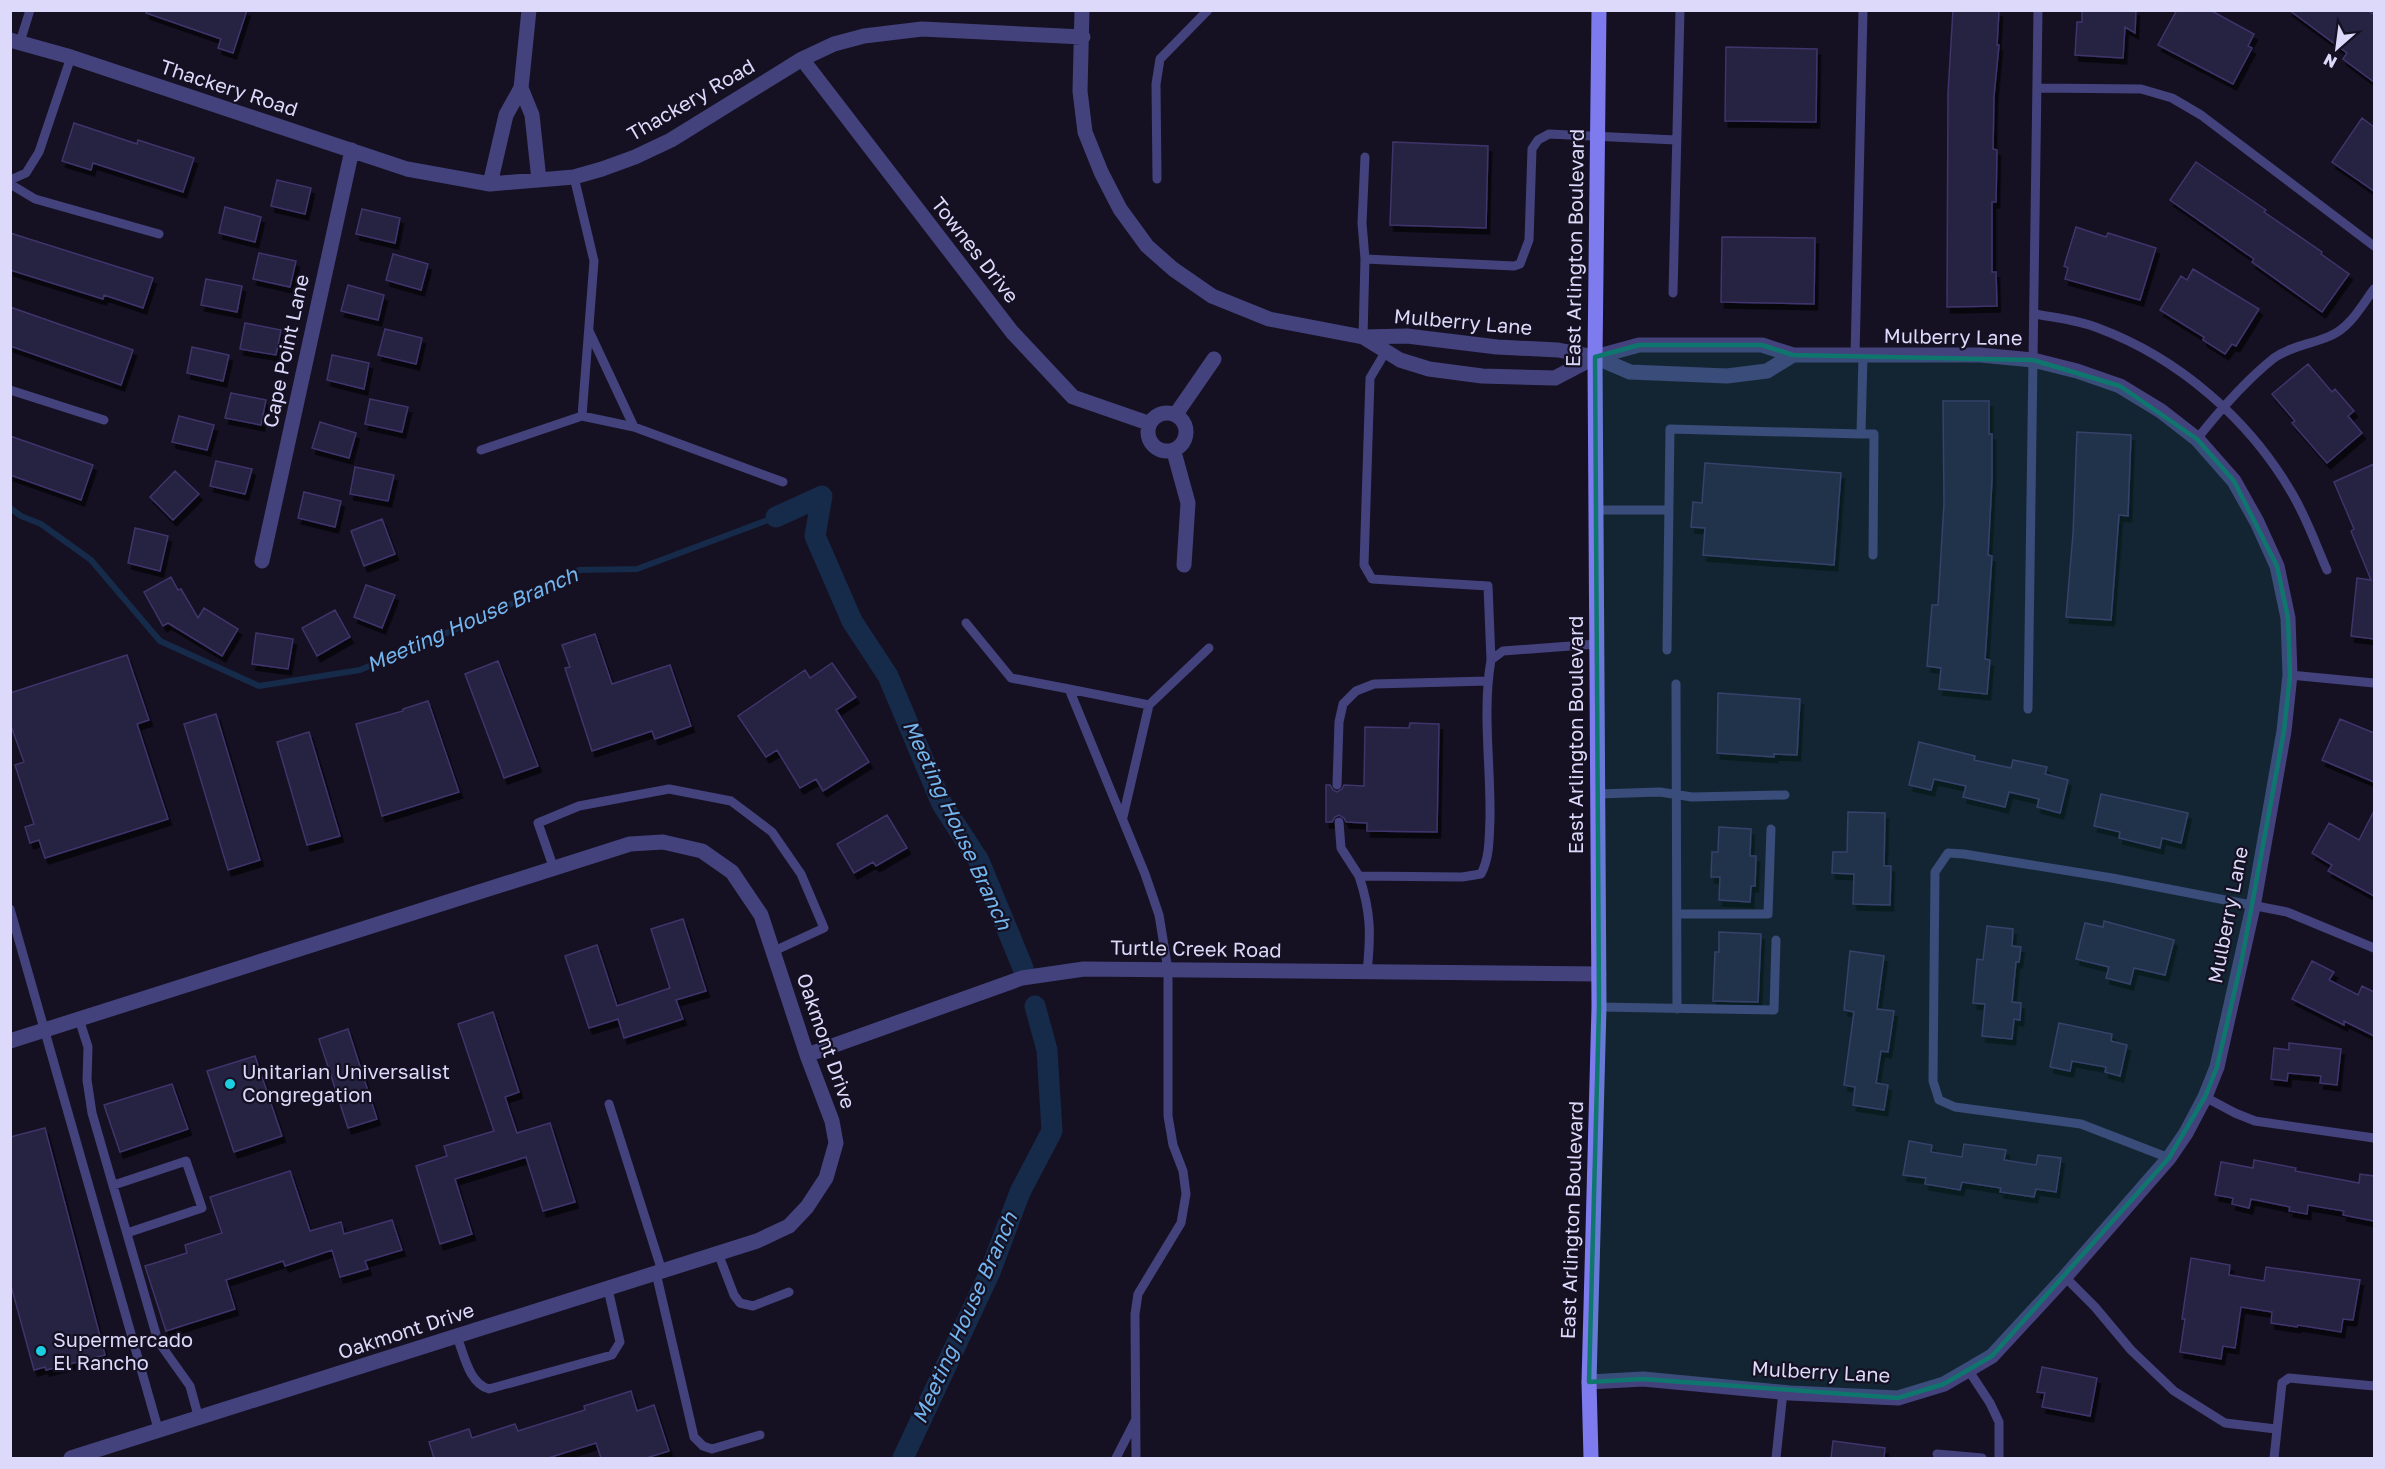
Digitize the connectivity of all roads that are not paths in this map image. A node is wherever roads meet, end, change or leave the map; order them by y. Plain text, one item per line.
1 (30, 10) edge
2 (529, 10) edge
3 (1082, 10) edge
4 (1208, 10) edge
5 (1599, 10) edge
6 (1680, 10) edge
7 (1863, 10) edge
8 (2038, 10) edge
9 (1083, 37) junction
10 (15, 41) edge
11 (71, 57) junction
12 (802, 59) junction
13 (521, 88) junction
14 (2038, 88) junction
15 (1597, 137) junction
16 (1676, 140) junction
17 (352, 150) junction
18 (1365, 158) dead end
19 (574, 177) junction
20 (1157, 179) dead end
21 (539, 180) junction
22 (10, 182) edge
23 (490, 184) junction
24 (159, 234) dead end
25 (2374, 246) edge
26 (1365, 259) junction
27 (2374, 289) edge
28 (1673, 293) dead end
29 (2035, 314) junction
30 (588, 331) junction
31 (1363, 337) junction
32 (1386, 351) junction
33 (1793, 355) junction
34 (1859, 356) junction
35 (1595, 357) junction
36 (1214, 359) dead end
37 (2032, 360) junction
38 (10, 390) edge
39 (2223, 407) junction
40 (1176, 414) junction
41 (582, 416) junction
42 (104, 420) dead end
43 (1148, 423) junction
44 (634, 427) junction
45 (1861, 434) junction
46 (2197, 439) junction
47 (481, 450) dead end
48 (1174, 452) junction
49 (783, 482) dead end
50 (1596, 510) junction
51 (1669, 510) junction
52 (1873, 555) dead end
53 (262, 561) dead end
54 (1184, 565) dead end
55 (2327, 570) dead end
56 (966, 623) dead end
57 (1597, 644) junction
58 (1209, 648) dead end
59 (1667, 650) dead end
60 (1491, 660) junction
61 (2290, 675) junction
62 (1488, 681) junction
63 (2374, 683) edge
64 (1676, 684) dead end
65 (1070, 689) junction
66 (1149, 705) junction
67 (2028, 709) dead end
68 (1337, 785) dead end
69 (1598, 794) junction
70 (1676, 794) junction
71 (1785, 795) dead end
72 (1123, 817) junction
73 (1339, 822) dead end
74 (1771, 829) dead end
75 (554, 869) junction
76 (1359, 876) junction
77 (2253, 907) junction
78 (10, 909) edge
79 (1677, 914) junction
80 (1776, 940) dead end
81 (2374, 948) edge
82 (774, 951) junction
83 (1168, 970) junction
84 (1367, 972) junction
85 (1599, 974) junction
86 (1599, 1007) junction
87 (1677, 1009) junction
88 (79, 1019) junction
89 (46, 1030) junction
90 (10, 1041) edge
91 (807, 1055) junction
92 (2205, 1097) junction
93 (609, 1104) dead end
94 (2374, 1138) edge
95 (2169, 1158) junction
96 (114, 1185) junction
97 (127, 1233) junction
98 (718, 1253) junction
99 (659, 1272) junction
100 (2065, 1277) junction
101 (608, 1289) junction
102 (789, 1292) dead end
103 (457, 1337) junction
104 (1969, 1371) junction
105 (1589, 1382) junction
106 (2374, 1386) edge
107 (1783, 1392) junction
108 (199, 1419) junction
109 (1136, 1419) junction
110 (2276, 1430) junction
111 (159, 1432) junction
112 (760, 1435) dead end
113 (1936, 1454) dead end
114 (71, 1458) edge
115 (1116, 1458) edge
116 (1136, 1458) edge
117 (1590, 1458) edge
118 (1776, 1458) edge
119 (1982, 1458) edge
120 (2000, 1458) edge
121 (2274, 1458) edge

1 - 10 lane
2 - 13 street
3 - 9 street, Mulberry Lane
4 - 20 lane
5 - 15 main road, East Arlington Boulevard
6 - 16 lane
7 - 34 lane
8 - 14 lane
9 - 12 street, Thackery Road
9 - 31 street, Mulberry Lane
10 - 11 street, Thackery Road
11 - 17 street, Thackery Road
11 - 22 lane
12 - 19 street, Thackery Road
12 - 43 street, Townes Drive
13 - 21 street
13 - 23 street
14 - 25 lane
14 - 29 lane
15 - 16 lane
15 - 26 lane
15 - 35 main road, East Arlington Boulevard
16 - 28 lane
17 - 23 street, Thackery Road
17 - 53 street, Cape Point Lane
18 - 26 lane
19 - 21 street, Thackery Road
19 - 30 lane
21 - 23 street, Thackery Road
22 - 24 lane
26 - 31 lane
27 - 39 lane
29 - 37 lane
29 - 39 lane
30 - 41 lane
30 - 44 lane
31 - 32 street, Mulberry Lane
31 - 35 street, Mulberry Lane
32 - 35 street, Mulberry Lane
32 - 60 lane
33 - 34 street, Mulberry Lane
33 - 35 street, Mulberry Lane
33 - 35 street, Mulberry Lane
34 - 37 street, Mulberry Lane
34 - 45 lane
35 - 50 main road, East Arlington Boulevard
36 - 40 street
37 - 46 street, Mulberry Lane
37 - 67 lane
38 - 42 lane
39 - 46 lane
39 - 55 lane
40 - 43 street
40 - 48 street
41 - 44 lane
41 - 47 lane
43 - 48 street
44 - 49 lane
45 - 51 lane
45 - 52 lane
46 - 61 street, Mulberry Lane
48 - 54 street
50 - 51 lane
50 - 57 main road, East Arlington Boulevard
51 - 59 lane
56 - 65 lane
57 - 60 lane
57 - 69 main road, East Arlington Boulevard
58 - 66 lane
60 - 62 lane
61 - 63 lane
61 - 77 street, Mulberry Lane
62 - 68 lane
62 - 76 lane
64 - 70 lane
65 - 66 lane
65 - 72 lane
66 - 72 lane
69 - 70 lane
69 - 85 main road, East Arlington Boulevard
70 - 71 lane
70 - 79 lane
72 - 83 lane
73 - 76 lane
74 - 79 lane
75 - 82 street, Oakmont Drive
75 - 82 lane
75 - 88 street, Oakmont Drive
76 - 84 lane
77 - 81 lane
77 - 92 street, Mulberry Lane
77 - 95 lane
78 - 89 lane
79 - 87 lane
80 - 87 lane
82 - 91 street, Oakmont Drive
83 - 84 street, Turtle Creek Road
83 - 91 street, Turtle Creek Road
83 - 109 lane
84 - 85 street, Turtle Creek Road
85 - 86 main road, East Arlington Boulevard
86 - 87 lane
86 - 105 main road, East Arlington Boulevard
88 - 89 street, Oakmont Drive
88 - 96 lane
89 - 90 street, Oakmont Drive
89 - 111 lane
91 - 98 street, Oakmont Drive
92 - 94 lane
92 - 95 street, Mulberry Lane
93 - 99 lane
95 - 100 street, Mulberry Lane
96 - 97 lane
96 - 97 lane
97 - 108 lane
98 - 99 street, Oakmont Drive
98 - 102 lane
99 - 101 street, Oakmont Drive
99 - 112 lane
100 - 104 street, Mulberry Lane
100 - 110 lane
101 - 103 street, Oakmont Drive
101 - 103 lane
103 - 108 street, Oakmont Drive
104 - 107 street, Mulberry Lane
104 - 120 lane
105 - 107 street, Mulberry Lane
105 - 117 main road, East Arlington Boulevard
106 - 110 lane
107 - 118 lane
108 - 111 street, Oakmont Drive
109 - 115 lane
109 - 116 lane
110 - 121 lane
111 - 114 street, Oakmont Drive
113 - 119 lane

